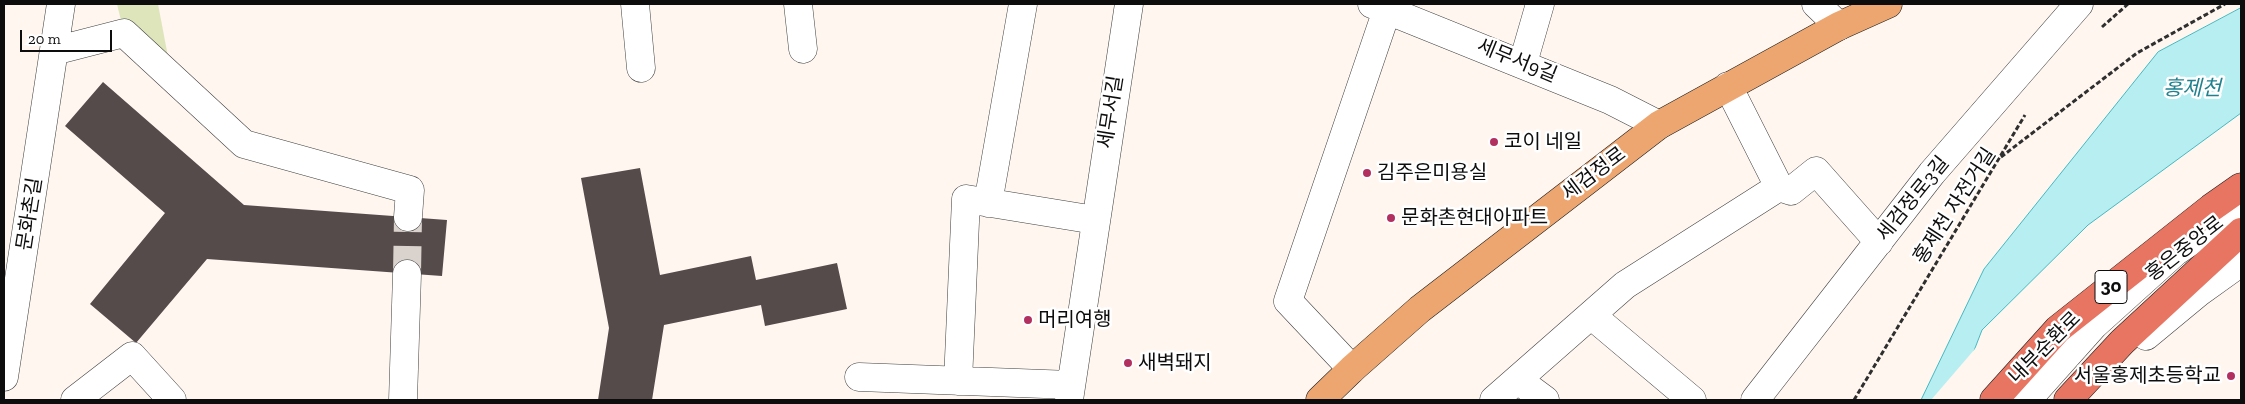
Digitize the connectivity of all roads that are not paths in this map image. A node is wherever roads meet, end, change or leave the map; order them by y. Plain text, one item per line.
1 (61, 4) edge
2 (635, 4) edge
3 (798, 4) edge
4 (1023, 4) edge
5 (1129, 4) edge
6 (1540, 4) edge
7 (1816, 4) edge
8 (1888, 4) edge
9 (2079, 4) edge
10 (1383, 6) edge
11 (1839, 26) junction
12 (803, 49) dead end
13 (54, 50) junction
14 (1523, 63) junction
15 (641, 68) dead end
16 (1728, 86) junction
17 (1659, 125) junction
18 (1779, 187) junction
19 (2241, 187) edge
20 (988, 203) junction
21 (2241, 207) edge
22 (408, 217) tunnel mouth
23 (1095, 220) junction
24 (2241, 232) edge
25 (1879, 242) junction
26 (2241, 262) edge
27 (407, 274) tunnel mouth
28 (1591, 315) junction
29 (1352, 369) junction
30 (4, 377) edge
31 (859, 377) dead end
32 (1518, 380) junction
33 (958, 381) junction
34 (1070, 393) edge
35 (75, 400) edge
36 (172, 400) edge
37 (403, 400) edge
38 (1320, 400) edge
39 (1494, 400) edge
40 (1545, 400) edge
41 (1692, 400) edge
42 (1755, 400) edge
43 (1994, 400) edge
44 (2027, 400) edge
45 (2068, 400) edge
46 (2084, 400) edge

1 - 13 street, 문화촌길
2 - 15 street
3 - 12 street
4 - 20 street
5 - 23 street, 세무서길
6 - 14 street
7 - 11 street
8 - 11 main road, 세검정로
9 - 25 street, 세검정로3길
10 - 14 street, 세무서9길
10 - 29 street
11 - 16 main road, 세검정로
13 - 22 street
13 - 30 street, 문화촌길
14 - 17 street, 세무서9길
16 - 17 main road, 세검정로
16 - 18 street
17 - 29 main road, 세검정로
18 - 25 street
18 - 28 street
19 - 43 highway, 내부순환로 / 30
20 - 23 street
20 - 33 street
21 - 44 street, 홍은중앙로
23 - 34 street, 세무서길
24 - 45 highway, 30
25 - 42 street, 세검정로3길
26 - 46 street
27 - 37 street
28 - 32 street
28 - 41 street
29 - 38 main road, 세검정로
31 - 33 street, 세무서길
32 - 39 street
32 - 40 street
33 - 34 street, 세무서길
35 - 36 street

